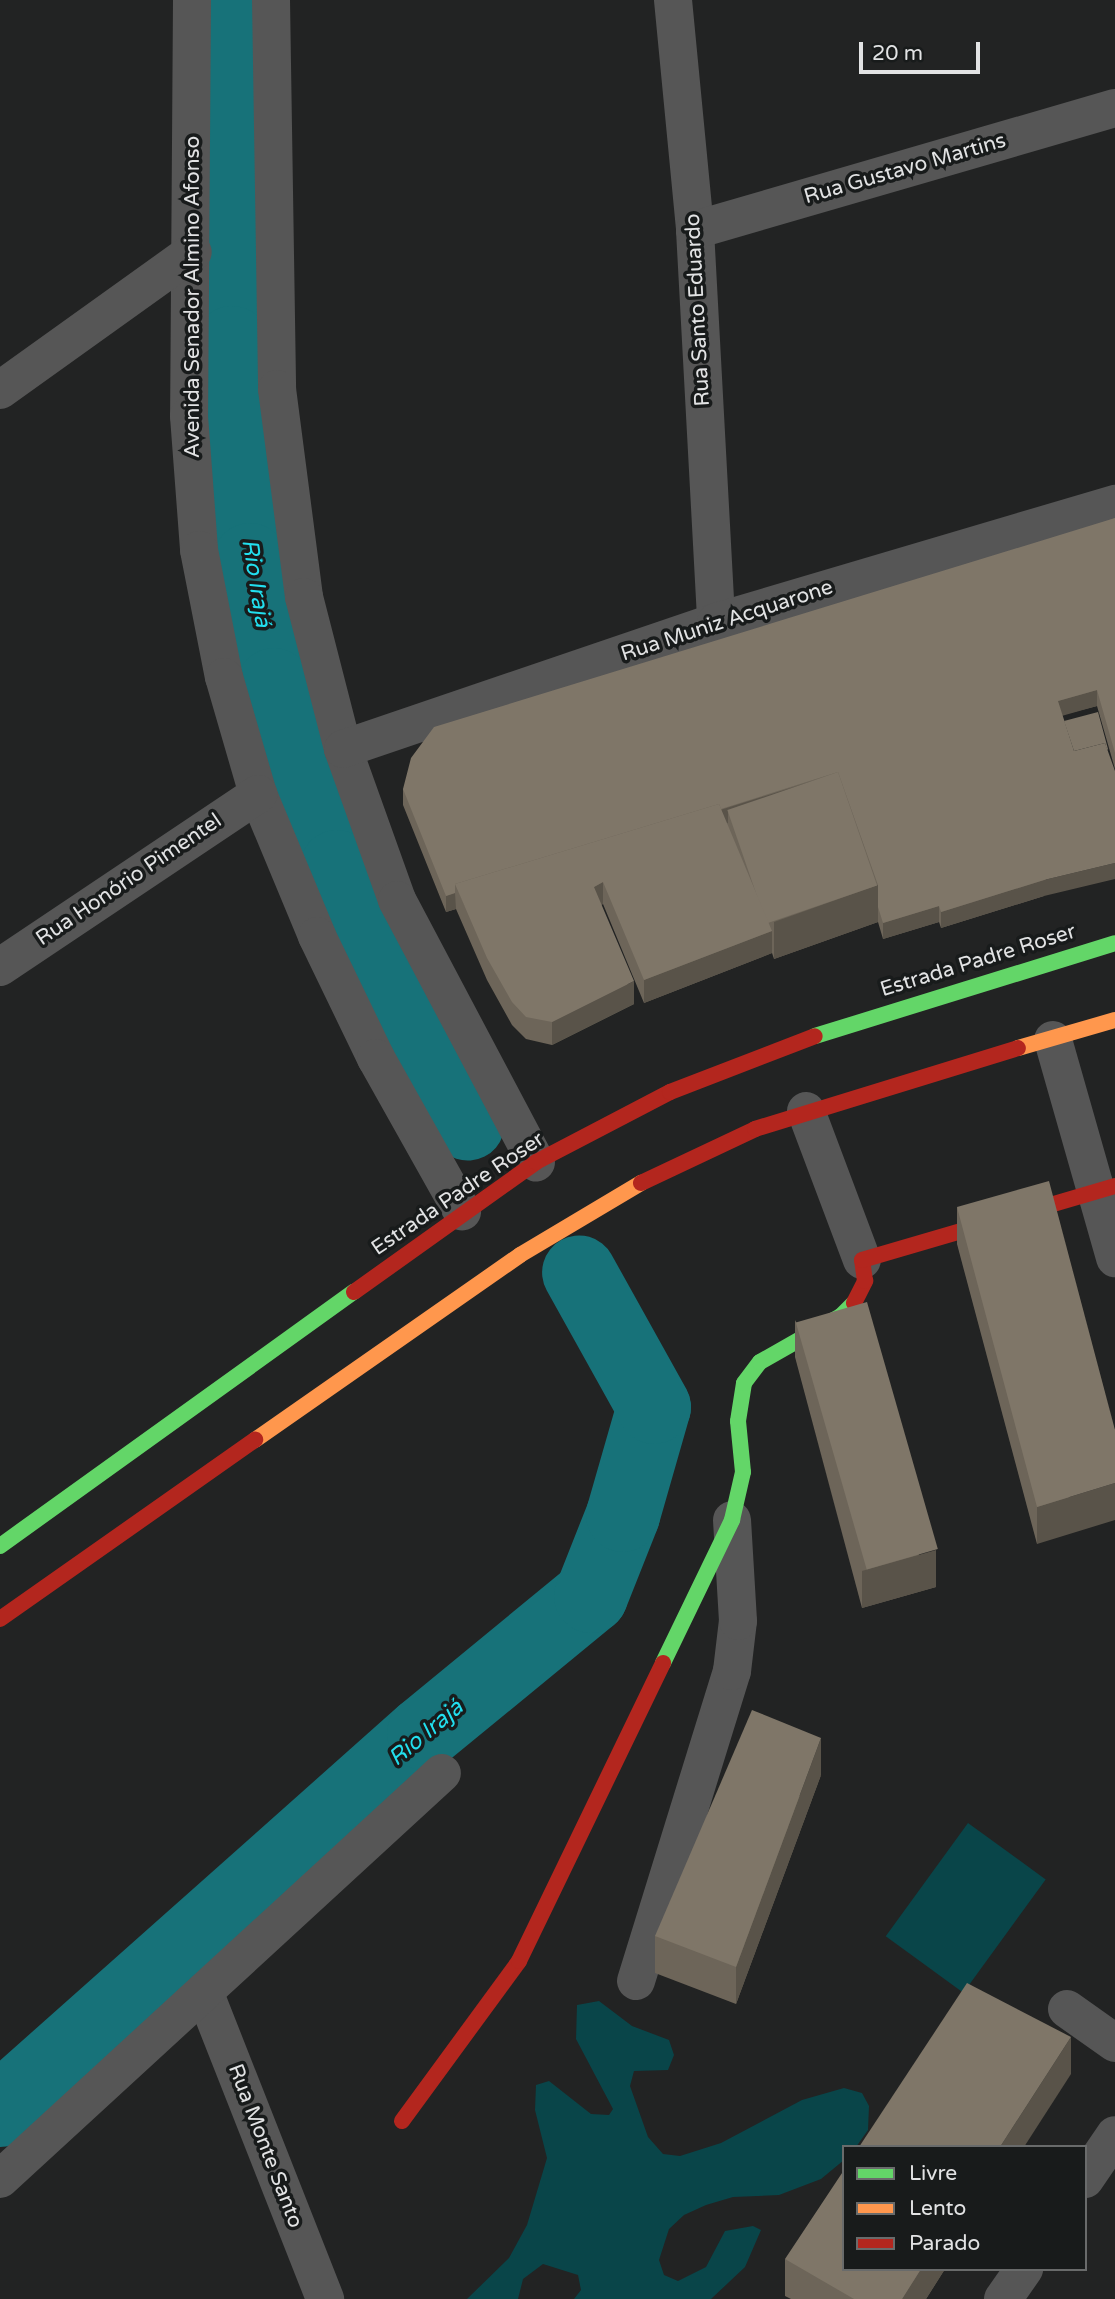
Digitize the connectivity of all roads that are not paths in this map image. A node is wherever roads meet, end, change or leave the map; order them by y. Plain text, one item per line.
1 (192, 0) edge
2 (271, 0) edge
3 (673, 0) edge
4 (1115, 108) edge
5 (695, 230) junction
6 (193, 252) junction
7 (0, 390) edge
8 (1115, 504) edge
9 (716, 622) junction
10 (343, 749) junction
11 (258, 794) junction
12 (1115, 943) edge
13 (0, 967) edge
14 (1115, 1020) edge
15 (1053, 1040) junction
16 (806, 1111) junction
17 (536, 1162) junction
18 (1105, 1189) edge
19 (462, 1211) junction
20 (1115, 1258) edge
21 (862, 1260) junction
22 (732, 1520) junction
23 (0, 1546) edge
24 (0, 1619) edge
25 (442, 1773) dead end
26 (636, 1981) dead end
27 (205, 1994) junction
28 (1067, 2009) dead end
29 (1115, 2043) edge
30 (402, 2121) dead end
31 (1115, 2135) edge
32 (1087, 2176) edge
33 (0, 2179) edge
34 (1023, 2271) edge
35 (325, 2299) edge
36 (1003, 2299) edge

1 - 6 street, Avenida Senador Almino Afonso
2 - 10 street
3 - 5 street, Rua Santo Eduardo
4 - 5 street, Rua Gustavo Martins
5 - 9 street, Rua Santo Eduardo
6 - 7 street
6 - 11 street, Avenida Senador Almino Afonso
8 - 9 street, Rua Muniz Acquarone
9 - 10 street, Rua Muniz Acquarone
10 - 17 street
11 - 13 street, Rua Honório Pimentel
11 - 19 street, Avenida Senador Almino Afonso
12 - 17 main road, Estrada Padre Roser
14 - 15 main road
15 - 16 main road
15 - 18 street
16 - 21 street
16 - 24 main road
17 - 19 main road, Estrada Padre Roser
18 - 20 street
18 - 21 main road
19 - 23 main road, Estrada Padre Roser
21 - 22 main road
22 - 26 street
22 - 30 main road
25 - 27 street
27 - 33 street
27 - 35 street, Rua Monte Santo
28 - 29 street
31 - 32 street
34 - 36 street

